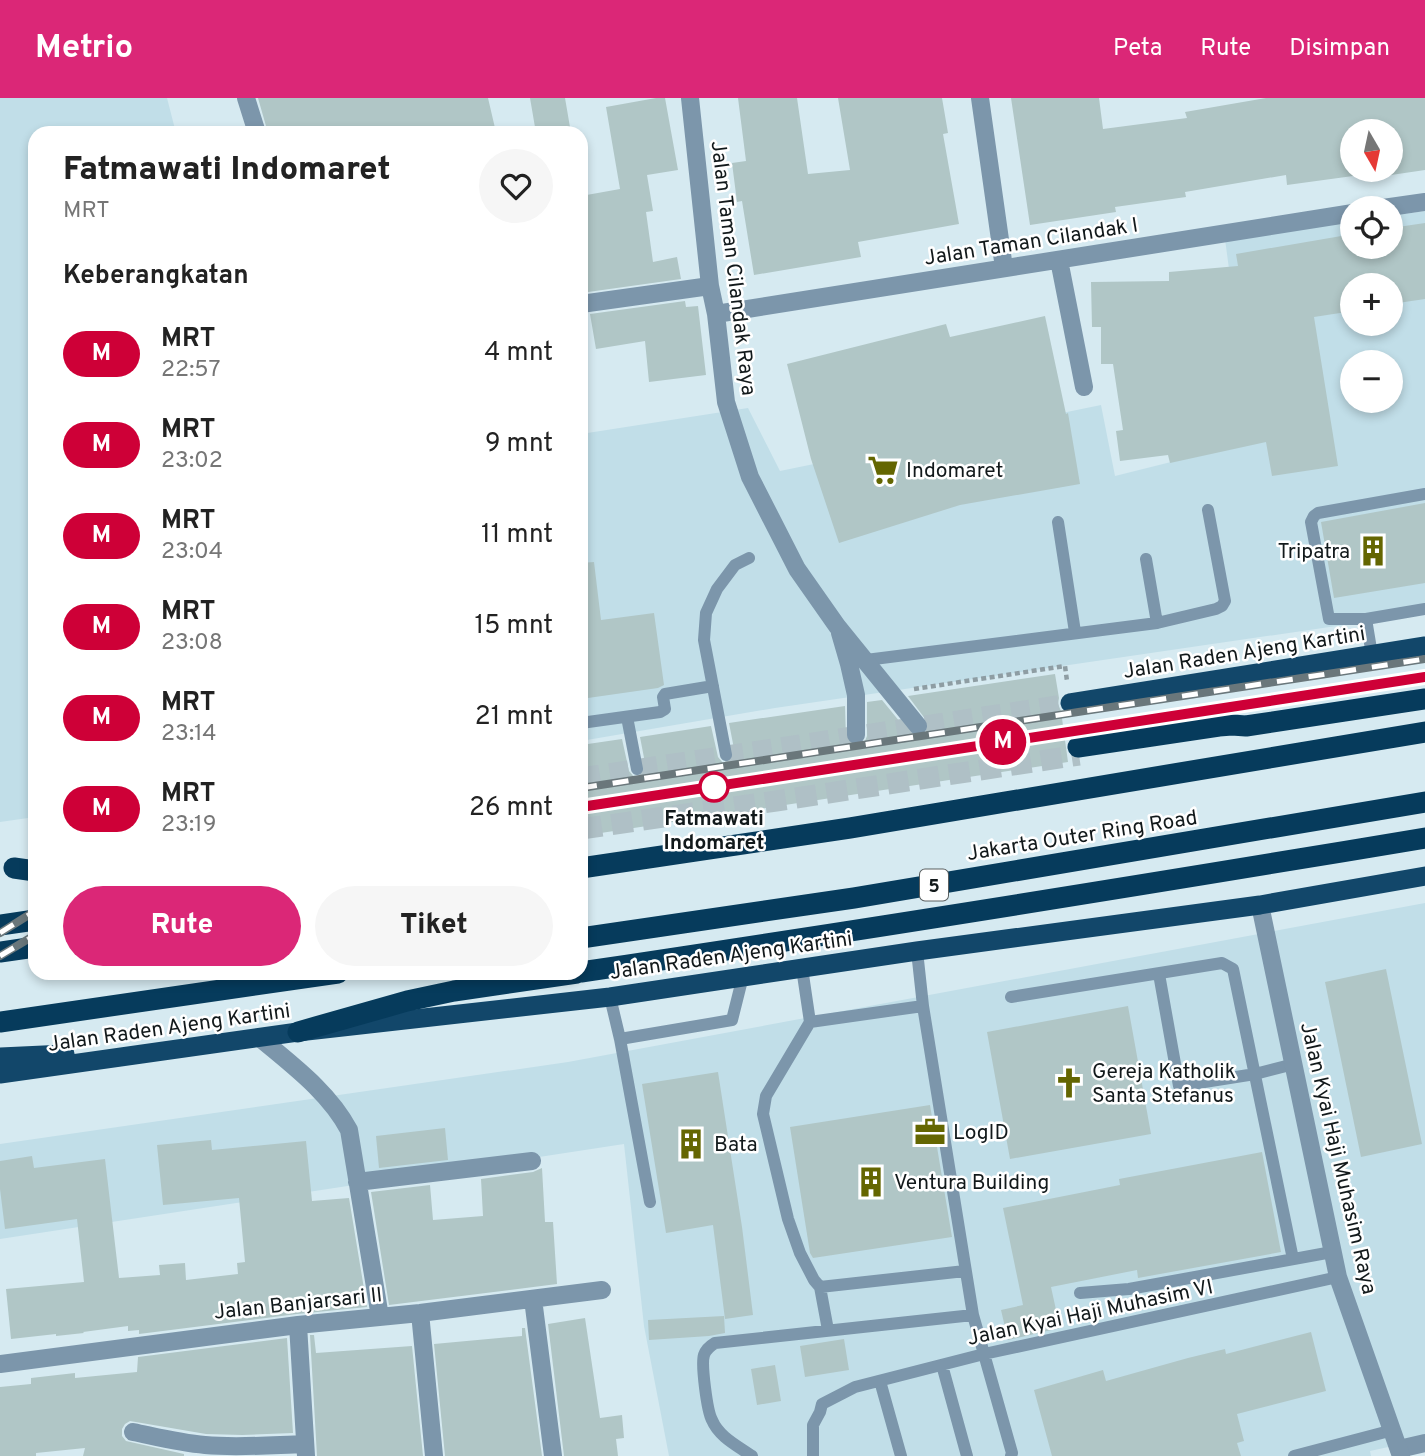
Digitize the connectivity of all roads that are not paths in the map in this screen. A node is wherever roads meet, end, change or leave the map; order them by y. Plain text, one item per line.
1 (246, 98) edge
2 (691, 98) edge
3 (980, 98) edge
4 (255, 126) edge
5 (1425, 202) edge
6 (1403, 205) edge
7 (1340, 215) edge
8 (1059, 260) junction
9 (1004, 268) junction
10 (710, 286) junction
11 (588, 303) edge
12 (716, 314) junction
13 (1084, 387) dead end
14 (1425, 494) edge
15 (1208, 510) dead end
16 (1058, 522) dead end
17 (749, 558) dead end
18 (1146, 559) dead end
19 (1425, 609) edge
20 (1366, 619) junction
21 (1157, 623) junction
22 (837, 626) junction
23 (1075, 632) junction
24 (1425, 646) edge
25 (1372, 654) junction
26 (866, 660) junction
27 (713, 686) junction
28 (1425, 699) edge
29 (1070, 703) tunnel mouth
30 (627, 717) junction
31 (588, 722) edge
32 (918, 726) dead end
33 (1425, 733) edge
34 (856, 735) dead end
35 (1079, 751) tunnel mouth
36 (726, 755) dead end
37 (637, 769) dead end
38 (1425, 802) edge
39 (1425, 838) edge
40 (588, 867) edge
41 (1425, 876) edge
42 (1260, 905) junction
43 (28, 921) edge
44 (0, 925) edge
45 (588, 937) edge
46 (28, 948) edge
47 (917, 951) junction
48 (0, 952) edge
49 (796, 969) junction
50 (588, 972) edge
51 (1159, 974) junction
52 (743, 976) junction
53 (290, 980) edge
54 (534, 980) edge
55 (610, 997) junction
56 (1011, 997) dead end
57 (923, 1006) junction
58 (0, 1022) edge
59 (810, 1022) junction
60 (298, 1032) junction
61 (260, 1038) junction
62 (620, 1039) junction
63 (202, 1046) junction
64 (0, 1057) edge
65 (1294, 1065) junction
66 (0, 1074) edge
67 (1255, 1074) junction
68 (532, 1161) dead end
69 (357, 1182) junction
70 (650, 1202) dead end
71 (1332, 1252) junction
72 (1293, 1259) junction
73 (965, 1271) junction
74 (1338, 1277) junction
75 (820, 1287) junction
76 (602, 1290) dead end
77 (1080, 1293) dead end
78 (533, 1299) junction
79 (420, 1313) junction
80 (973, 1315) junction
81 (380, 1317) junction
82 (298, 1325) junction
83 (828, 1330) junction
84 (984, 1354) junction
85 (0, 1364) edge
86 (942, 1365) junction
87 (880, 1381) junction
88 (1393, 1430) junction
89 (134, 1432) dead end
90 (1425, 1443) edge
91 (305, 1450) edge
92 (1400, 1452) edge
93 (434, 1456) edge
94 (553, 1456) edge
95 (752, 1456) edge
96 (813, 1456) edge
97 (901, 1456) edge
98 (967, 1456) edge
99 (1011, 1456) edge
100 (1294, 1456) edge

1 - 4 street
2 - 10 street, Jalan Taman Cilandak Raya
3 - 9 street
5 - 6 street
7 - 8 street, Jalan Taman Cilandak I
8 - 9 street, Jalan Taman Cilandak I
8 - 13 street
9 - 12 street, Jalan Taman Cilandak I
10 - 11 street
10 - 12 street, Jalan Taman Cilandak Raya
12 - 22 street, Jalan Taman Cilandak Raya
14 - 20 lane
15 - 21 lane
16 - 23 lane
17 - 27 lane
18 - 21 lane
19 - 20 lane
20 - 25 lane
21 - 23 lane
22 - 26 street, Jalan Taman Cilandak Raya
22 - 34 street, Jalan Taman Cilandak Raya
23 - 26 lane
24 - 25 highway, Jalan Raden Ajeng Kartini
25 - 29 highway, Jalan Raden Ajeng Kartini
26 - 32 street, Jalan Taman Cilandak Raya
27 - 30 lane
27 - 36 lane
28 - 35 highway
30 - 31 lane
30 - 37 lane
33 - 40 highway, Jakarta Outer Ring Road
38 - 45 highway, Jakarta Outer Ring Road / 5
39 - 50 highway
41 - 42 highway, Jalan Raden Ajeng Kartini
42 - 47 highway, Jalan Raden Ajeng Kartini
42 - 65 street, Jalan Kyai Haji Muhasim Raya
43 - 44 highway
46 - 48 highway
47 - 49 highway, Jalan Raden Ajeng Kartini
47 - 57 lane
49 - 52 highway, Jalan Raden Ajeng Kartini
49 - 59 lane
51 - 56 lane
51 - 67 lane
51 - 67 lane
52 - 55 highway, Jalan Raden Ajeng Kartini
52 - 62 lane
53 - 58 highway
54 - 60 highway
55 - 60 highway, Jalan Raden Ajeng Kartini
55 - 62 lane
57 - 59 lane
57 - 73 lane
59 - 75 lane
60 - 61 highway, Jalan Raden Ajeng Kartini
61 - 63 highway, Jalan Raden Ajeng Kartini
61 - 69 street
62 - 70 lane
63 - 64 highway
63 - 66 highway, Jalan Raden Ajeng Kartini
65 - 67 lane
65 - 71 street, Jalan Kyai Haji Muhasim Raya
67 - 72 lane
68 - 69 street
69 - 81 street
71 - 72 lane
71 - 74 street, Jalan Kyai Haji Muhasim Raya
72 - 77 lane
73 - 75 lane
73 - 80 lane
74 - 84 lane, Jalan Kyai Haji Muhasim VI
74 - 88 street, Jalan Kyai Haji Muhasim Raya
75 - 83 lane
76 - 78 street, Jalan Banjarsari II
78 - 79 street, Jalan Banjarsari II
78 - 94 street
79 - 81 street, Jalan Banjarsari II
79 - 93 street
80 - 83 lane
80 - 84 lane
81 - 82 street, Jalan Banjarsari II
82 - 85 street, Jalan Banjarsari II
82 - 91 street
83 - 95 lane
84 - 86 lane, Jalan Kyai Haji Muhasim VI
84 - 99 lane
86 - 87 lane
86 - 98 lane, Jalan Kyai Haji Muhasim VI
87 - 96 lane
87 - 97 lane
88 - 92 street, Jalan Kyai Haji Muhasim Raya
88 - 100 lane
89 - 91 street
90 - 92 street

